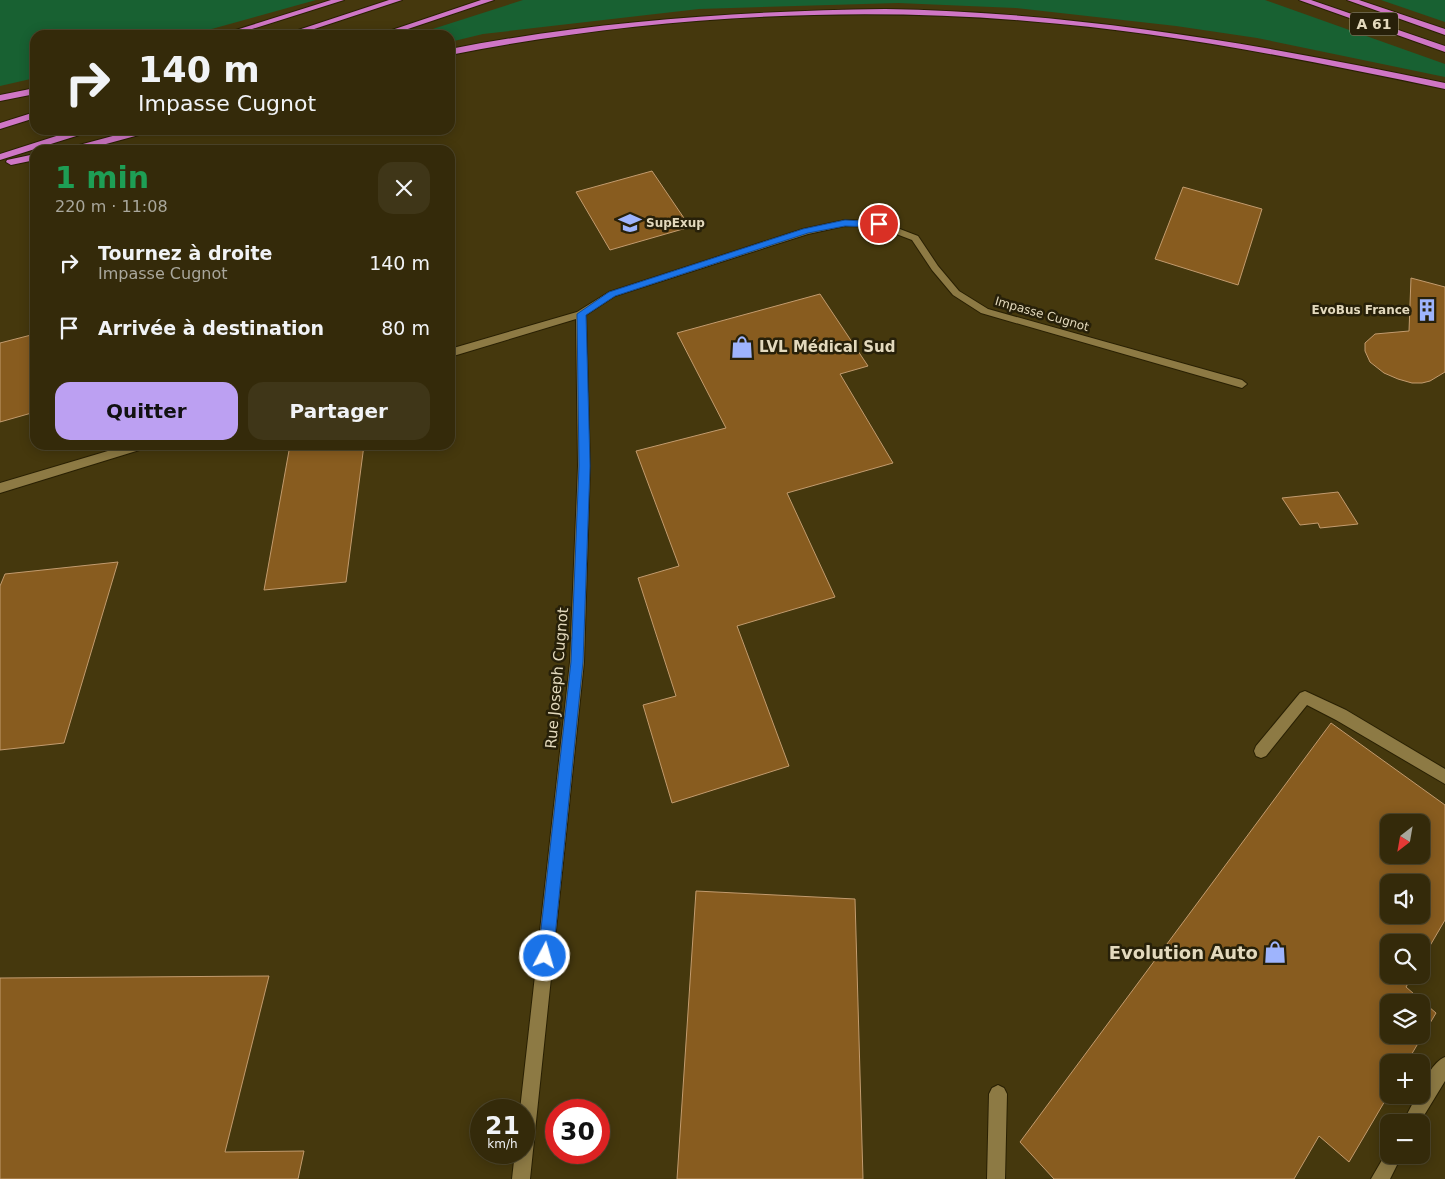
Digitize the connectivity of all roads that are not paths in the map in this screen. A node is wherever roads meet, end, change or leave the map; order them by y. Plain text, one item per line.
1 (340, 0) edge
2 (398, 0) edge
3 (490, 0) edge
4 (1303, 0) edge
5 (1351, 0) edge
6 (241, 30) edge
7 (303, 30) edge
8 (397, 30) edge
9 (1445, 32) edge
10 (1445, 49) edge
11 (455, 51) edge
12 (1445, 86) edge
13 (30, 92) edge
14 (0, 98) edge
15 (30, 117) edge
16 (0, 126) edge
17 (69, 135) edge
18 (128, 135) edge
19 (38, 145) edge
20 (90, 145) edge
21 (30, 147) edge
22 (0, 157) edge
23 (30, 158) edge
24 (0, 164) edge
25 (581, 314) junction
26 (455, 352) edge
27 (1242, 384) dead end
28 (125, 450) edge
29 (0, 488) edge
30 (1261, 751) dead end
31 (1445, 777) edge
32 (1445, 1065) edge
33 (998, 1094) dead end
34 (1416, 1114) edge
35 (1388, 1164) edge
36 (521, 1179) edge
37 (996, 1179) edge
38 (1380, 1179) edge

1 - 6 highway
2 - 7 highway
3 - 8 highway
4 - 10 highway, A 61
5 - 9 highway, A 61
11 - 12 highway
13 - 14 highway
15 - 16 highway
17 - 19 highway
18 - 20 highway
21 - 22 highway
23 - 24 highway
25 - 26 street
25 - 27 street, Impasse Cugnot
25 - 36 street, Rue Joseph Cugnot
28 - 29 street
30 - 31 street
32 - 34 street
33 - 37 street
35 - 38 street

